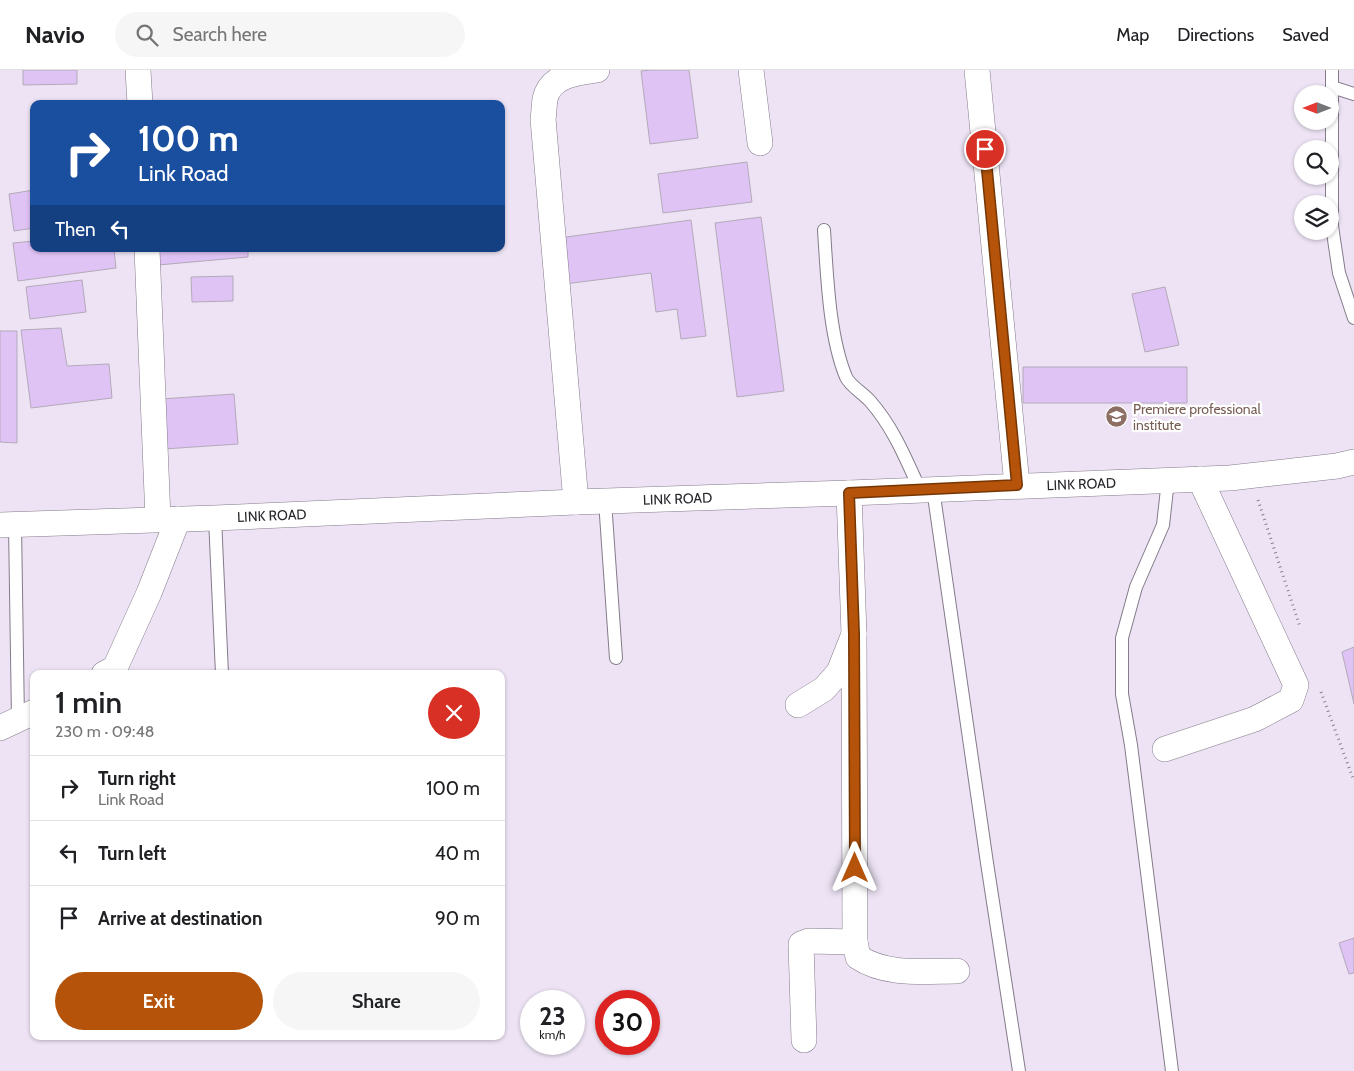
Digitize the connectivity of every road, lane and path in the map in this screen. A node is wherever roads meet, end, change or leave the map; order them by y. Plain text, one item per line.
1 (138, 70) edge
2 (597, 70) edge
3 (751, 70) edge
4 (977, 70) edge
5 (1332, 70) edge
6 (1332, 85) edge
7 (1339, 89) edge
8 (1354, 94) edge
9 (140, 100) edge
10 (1332, 130) edge
11 (760, 143) dead end
12 (824, 230) dead end
13 (147, 252) edge
14 (1354, 318) edge
15 (1354, 462) edge
16 (1200, 479) junction
17 (1168, 480) junction
18 (1017, 485) junction
19 (926, 490) junction
20 (849, 493) junction
21 (605, 501) junction
22 (576, 502) junction
23 (215, 518) junction
24 (168, 519) junction
25 (8, 525) edge
26 (854, 634) junction
27 (616, 658) dead end
28 (111, 670) edge
29 (222, 670) edge
30 (798, 705) dead end
31 (17, 720) edge
32 (1165, 749) dead end
33 (855, 942) junction
34 (958, 970) dead end
35 (804, 1040) dead end
36 (1019, 1071) edge
37 (1172, 1071) edge

1 - 9 street
2 - 22 street
3 - 11 street
4 - 18 street
5 - 6 lane
7 - 8 lane
10 - 14 lane
12 - 19 lane
13 - 24 street
15 - 16 street, LINK ROAD
16 - 17 street, LINK ROAD
16 - 32 street
17 - 18 street, LINK ROAD
17 - 37 lane
18 - 19 street, LINK ROAD
19 - 20 street, LINK ROAD
19 - 36 lane
20 - 21 street, LINK ROAD
20 - 26 street
21 - 22 street, LINK ROAD
21 - 27 lane
22 - 23 street, LINK ROAD
23 - 24 street, LINK ROAD
23 - 29 lane
24 - 25 street, LINK ROAD
24 - 28 street
25 - 31 lane
26 - 30 street
26 - 33 street
33 - 34 street
33 - 35 street

